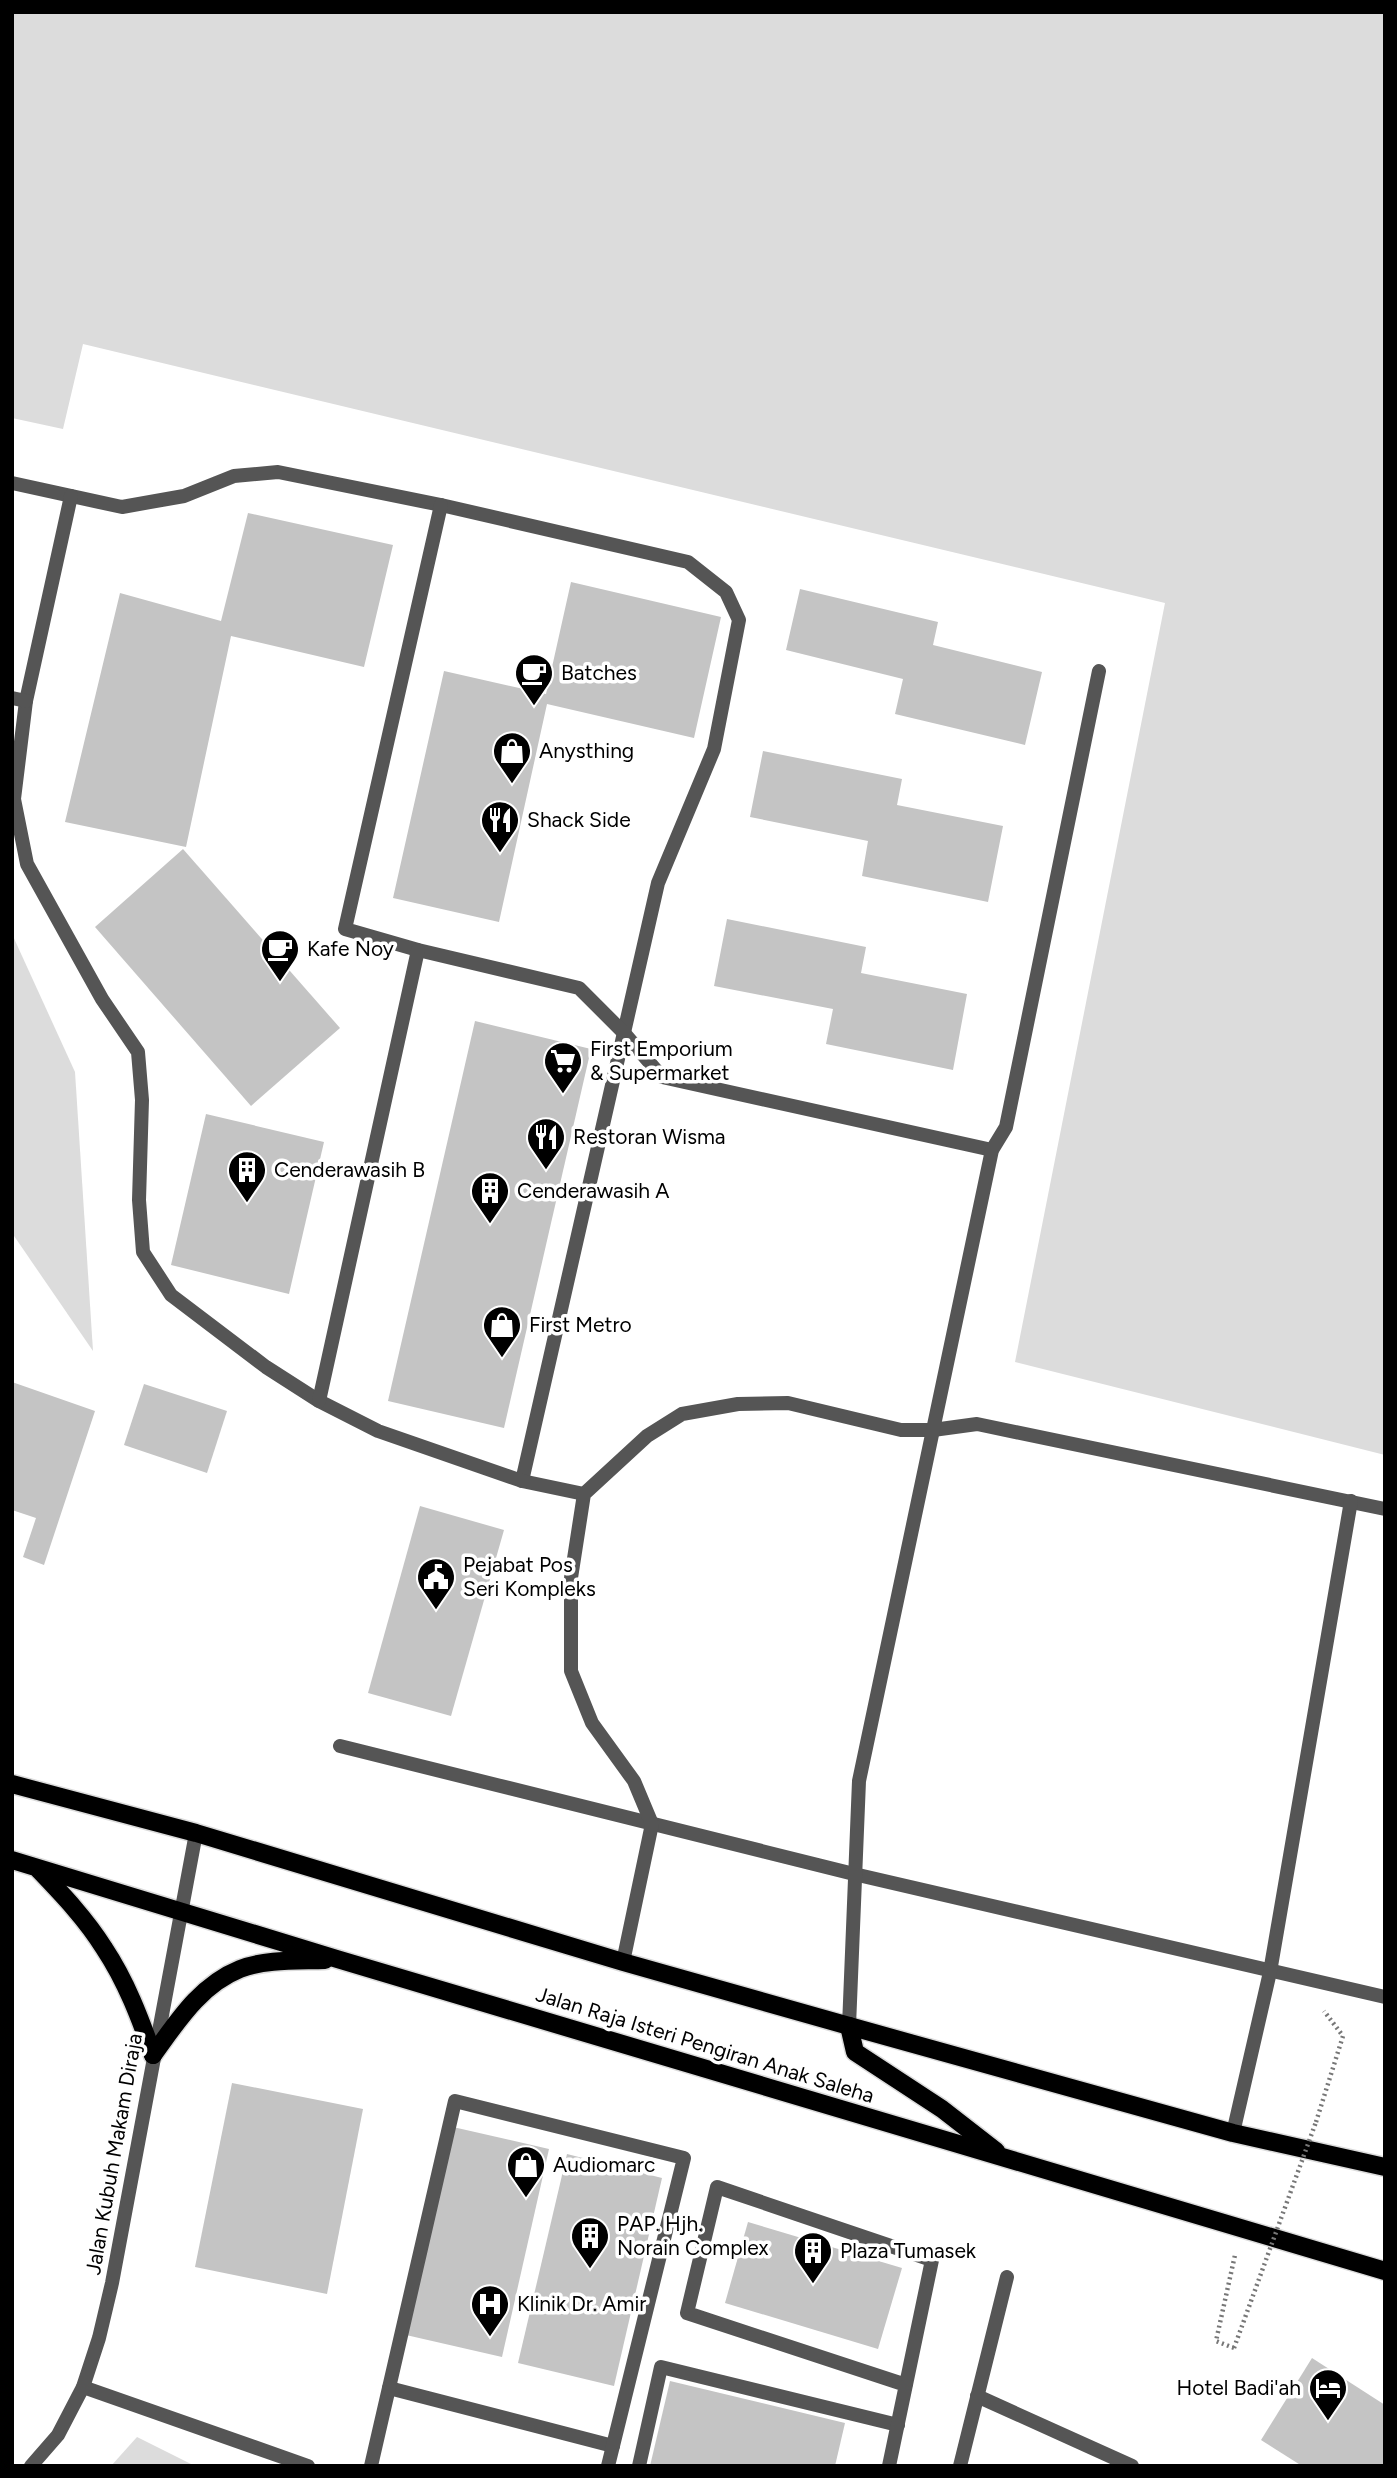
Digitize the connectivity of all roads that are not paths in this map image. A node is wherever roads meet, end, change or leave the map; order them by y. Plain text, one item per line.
1 (12, 483) edge
2 (71, 496) junction
3 (441, 505) junction
4 (1099, 671) dead end
5 (19, 699) edge
6 (418, 950) junction
7 (625, 1034) junction
8 (992, 1150) junction
9 (319, 1401) junction
10 (933, 1430) junction
11 (522, 1481) junction
12 (584, 1494) junction
13 (1352, 1501) junction
14 (1385, 1509) edge
15 (340, 1746) dead end
16 (12, 1784) edge
17 (652, 1824) junction
18 (195, 1833) junction
19 (12, 1860) edge
20 (36, 1867) junction
21 (854, 1874) junction
22 (182, 1910) junction
23 (337, 1959) junction
24 (623, 1962) junction
25 (1270, 1972) junction
26 (1385, 1997) edge
27 (849, 2026) junction
28 (153, 2055) junction
29 (1233, 2133) junction
30 (1004, 2158) junction
31 (1385, 2167) edge
32 (1385, 2271) edge
33 (1007, 2277) dead end
34 (906, 2385) junction
35 (83, 2387) junction
36 (389, 2388) junction
37 (977, 2396) junction
38 (898, 2424) junction
39 (613, 2446) junction
40 (31, 2466) edge
41 (308, 2466) edge
42 (371, 2466) edge
43 (608, 2466) edge
44 (639, 2466) edge
45 (889, 2466) edge
46 (960, 2466) edge
47 (1132, 2466) edge

1 - 2 street
2 - 3 street
2 - 5 street
3 - 6 street
3 - 7 street
4 - 8 street
5 - 9 street
6 - 7 street
6 - 9 street
7 - 8 street
7 - 11 street
8 - 10 street
9 - 11 street
10 - 12 street
10 - 13 street
10 - 21 street
11 - 12 street
12 - 17 street
13 - 14 street
13 - 25 street
15 - 17 street
16 - 18 main road
17 - 21 street
17 - 24 street
18 - 22 street, Jalan Kubuh Makam Diraja
18 - 24 main road
19 - 20 main road, Jalan Raja Isteri Pengiran Anak Saleha
20 - 22 main road, Jalan Raja Isteri Pengiran Anak Saleha
20 - 28 main road
21 - 25 street
21 - 27 street
22 - 23 main road, Jalan Raja Isteri Pengiran Anak Saleha
22 - 28 street, Jalan Kubuh Makam Diraja
23 - 28 main road
23 - 30 main road, Jalan Raja Isteri Pengiran Anak Saleha
24 - 27 main road
25 - 26 street
25 - 29 street
27 - 29 main road
27 - 30 main road
28 - 35 street, Jalan Kubuh Makam Diraja
29 - 31 main road
30 - 32 main road, Jalan Raja Isteri Pengiran Anak Saleha
33 - 37 street
34 - 34 street
34 - 38 street
35 - 40 street, Jalan Kubuh Makam Diraja
35 - 41 street
36 - 39 street
36 - 39 street
36 - 42 street
37 - 46 street
37 - 47 street
38 - 44 street
38 - 45 street
39 - 43 street

